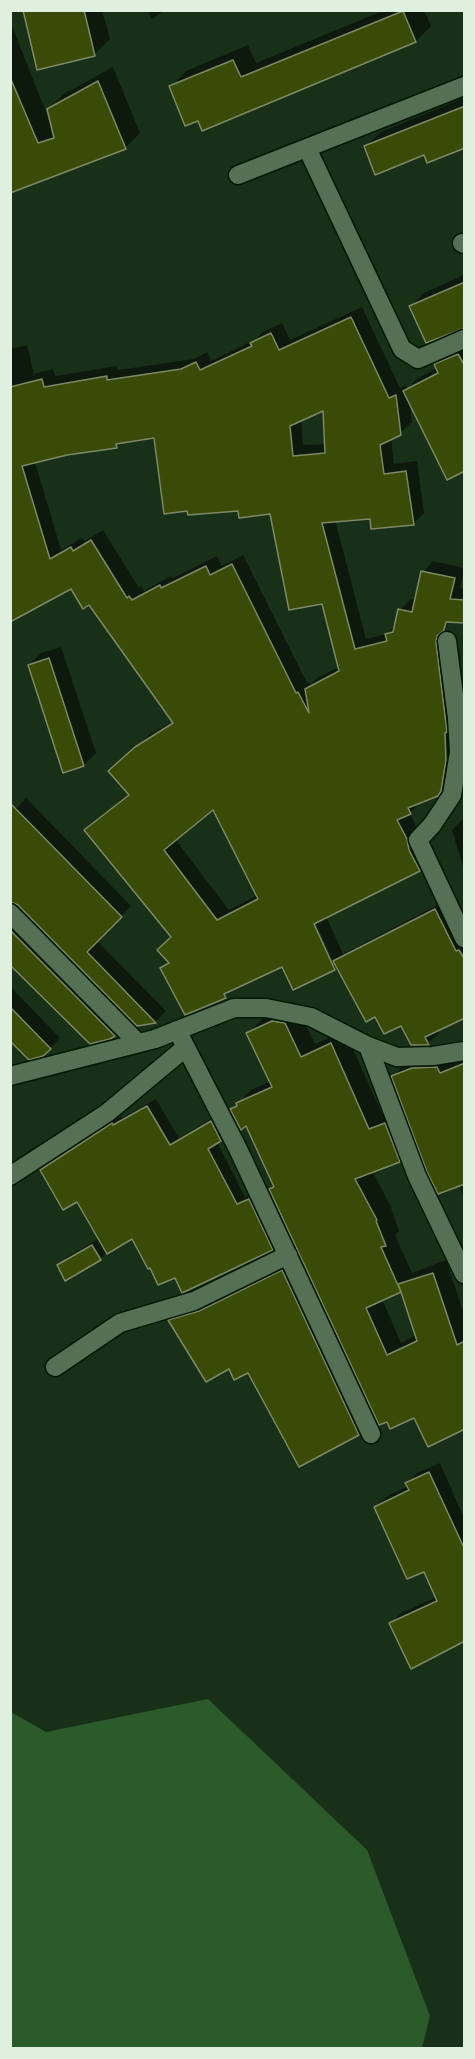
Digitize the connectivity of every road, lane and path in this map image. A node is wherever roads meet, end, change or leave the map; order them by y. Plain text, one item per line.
1 (465, 86) edge
2 (307, 148) junction
3 (238, 175) dead end
4 (465, 339) edge
5 (447, 641) dead end
6 (10, 913) edge
7 (465, 938) edge
8 (177, 1030) junction
9 (138, 1043) junction
10 (368, 1046) junction
11 (185, 1047) junction
12 (465, 1051) edge
13 (10, 1076) edge
14 (10, 1176) edge
15 (288, 1255) junction
16 (465, 1274) edge
17 (55, 1367) dead end
18 (371, 1434) dead end

1 - 2 street
2 - 3 street
2 - 4 street
5 - 7 street
6 - 9 street
8 - 9 street
8 - 10 street
8 - 11 street
9 - 13 street
10 - 12 street
10 - 16 street
11 - 14 street
11 - 15 street
15 - 17 street
15 - 18 street

